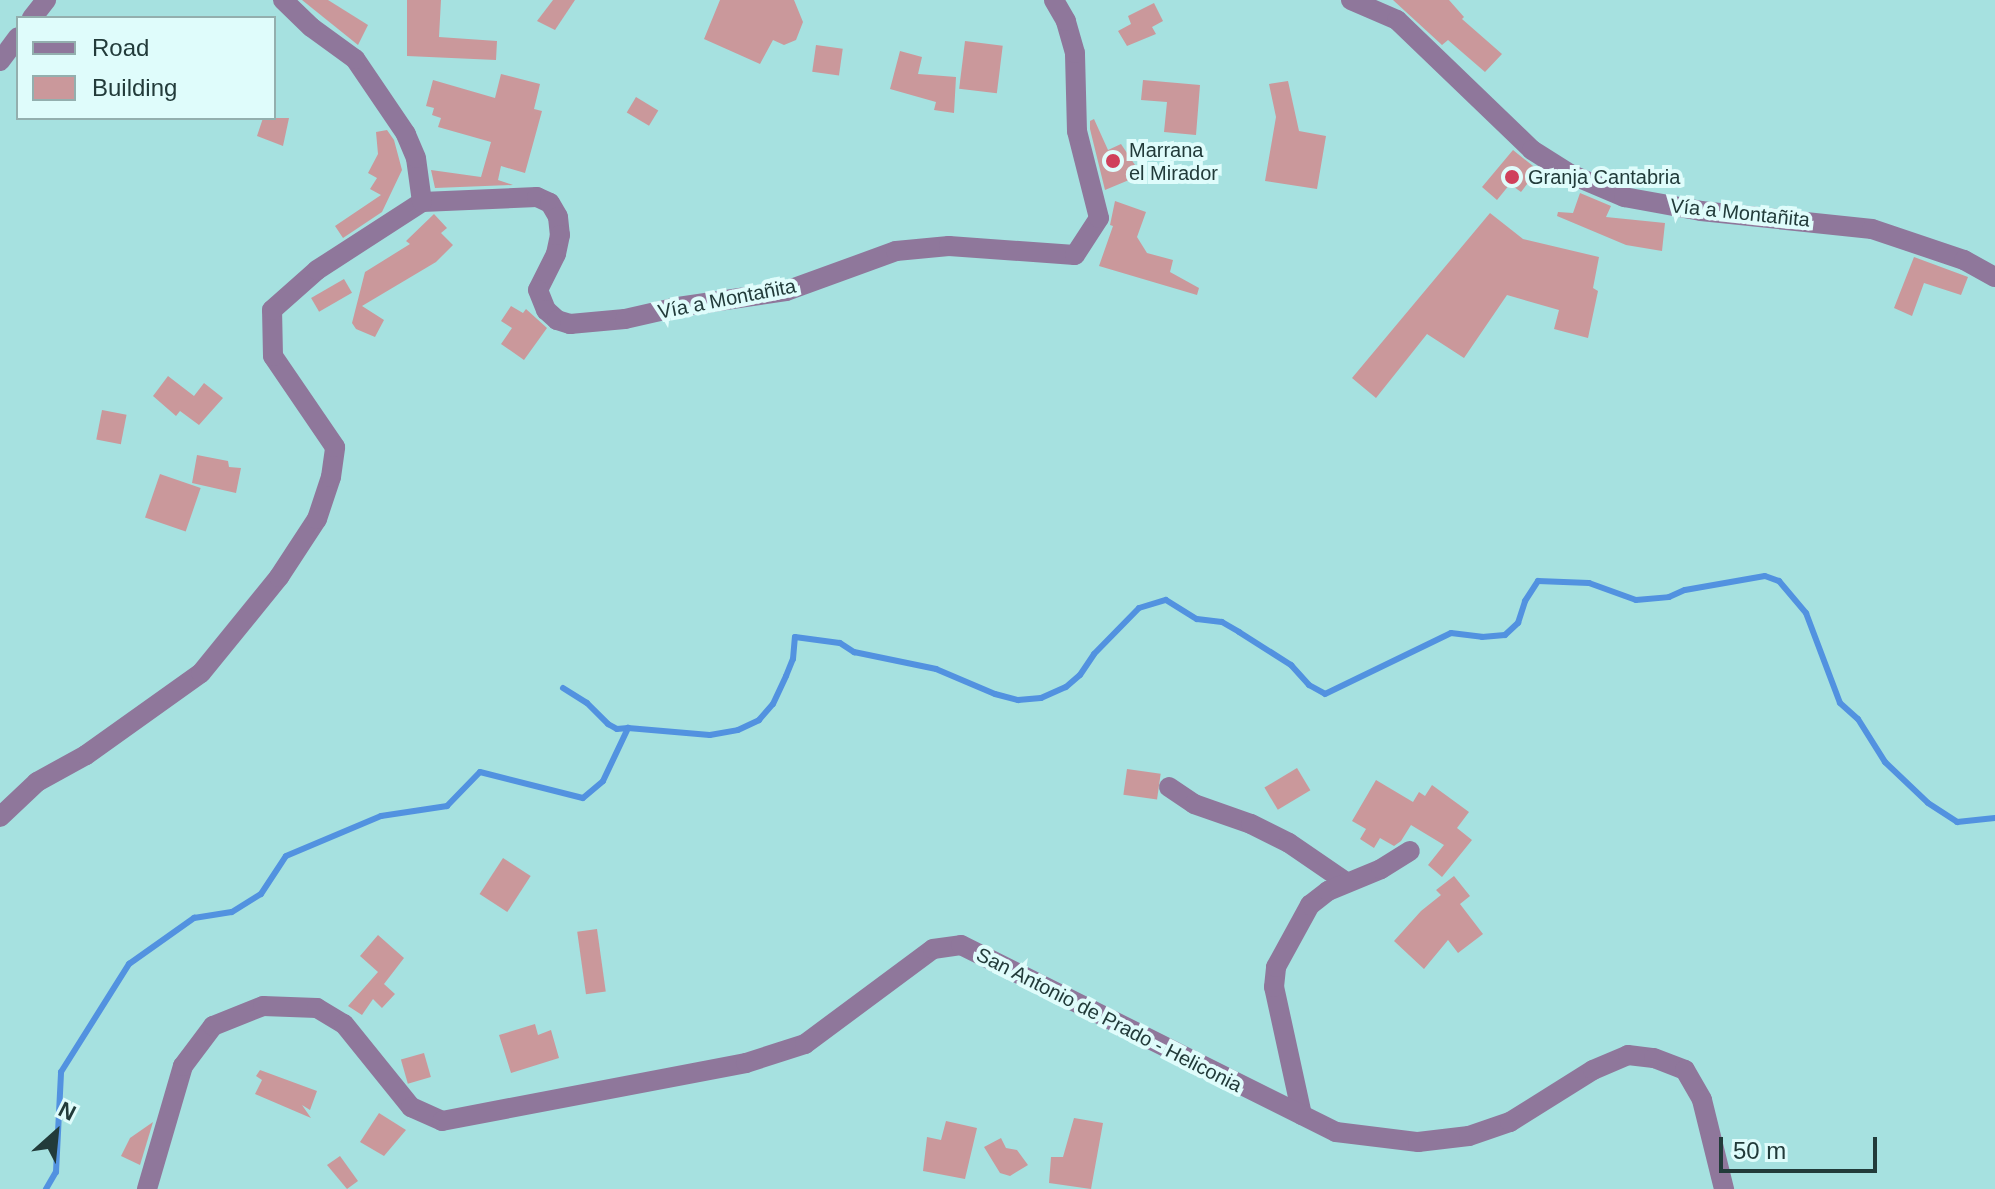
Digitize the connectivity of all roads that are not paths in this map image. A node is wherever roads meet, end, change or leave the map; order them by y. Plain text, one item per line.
1 (46, 0) edge
2 (283, 0) edge
3 (1054, 0) edge
4 (1351, 0) edge
5 (34, 16) edge
6 (16, 40) edge
7 (0, 61) edge
8 (422, 202) junction
9 (1995, 277) edge
10 (1169, 787) dead end
11 (0, 817) edge
12 (1410, 851) dead end
13 (1346, 882) junction
14 (1302, 1115) junction
15 (147, 1189) edge
16 (1724, 1189) edge

1 - 5 street
2 - 8 street
3 - 8 street, Vía a Montañita
4 - 9 street, Vía a Montañita
6 - 7 street
8 - 11 street
10 - 13 street
12 - 13 street
13 - 14 street
14 - 15 street, San Antonio de Prado - Heliconia
14 - 16 street, San Antonio de Prado - Heliconia

